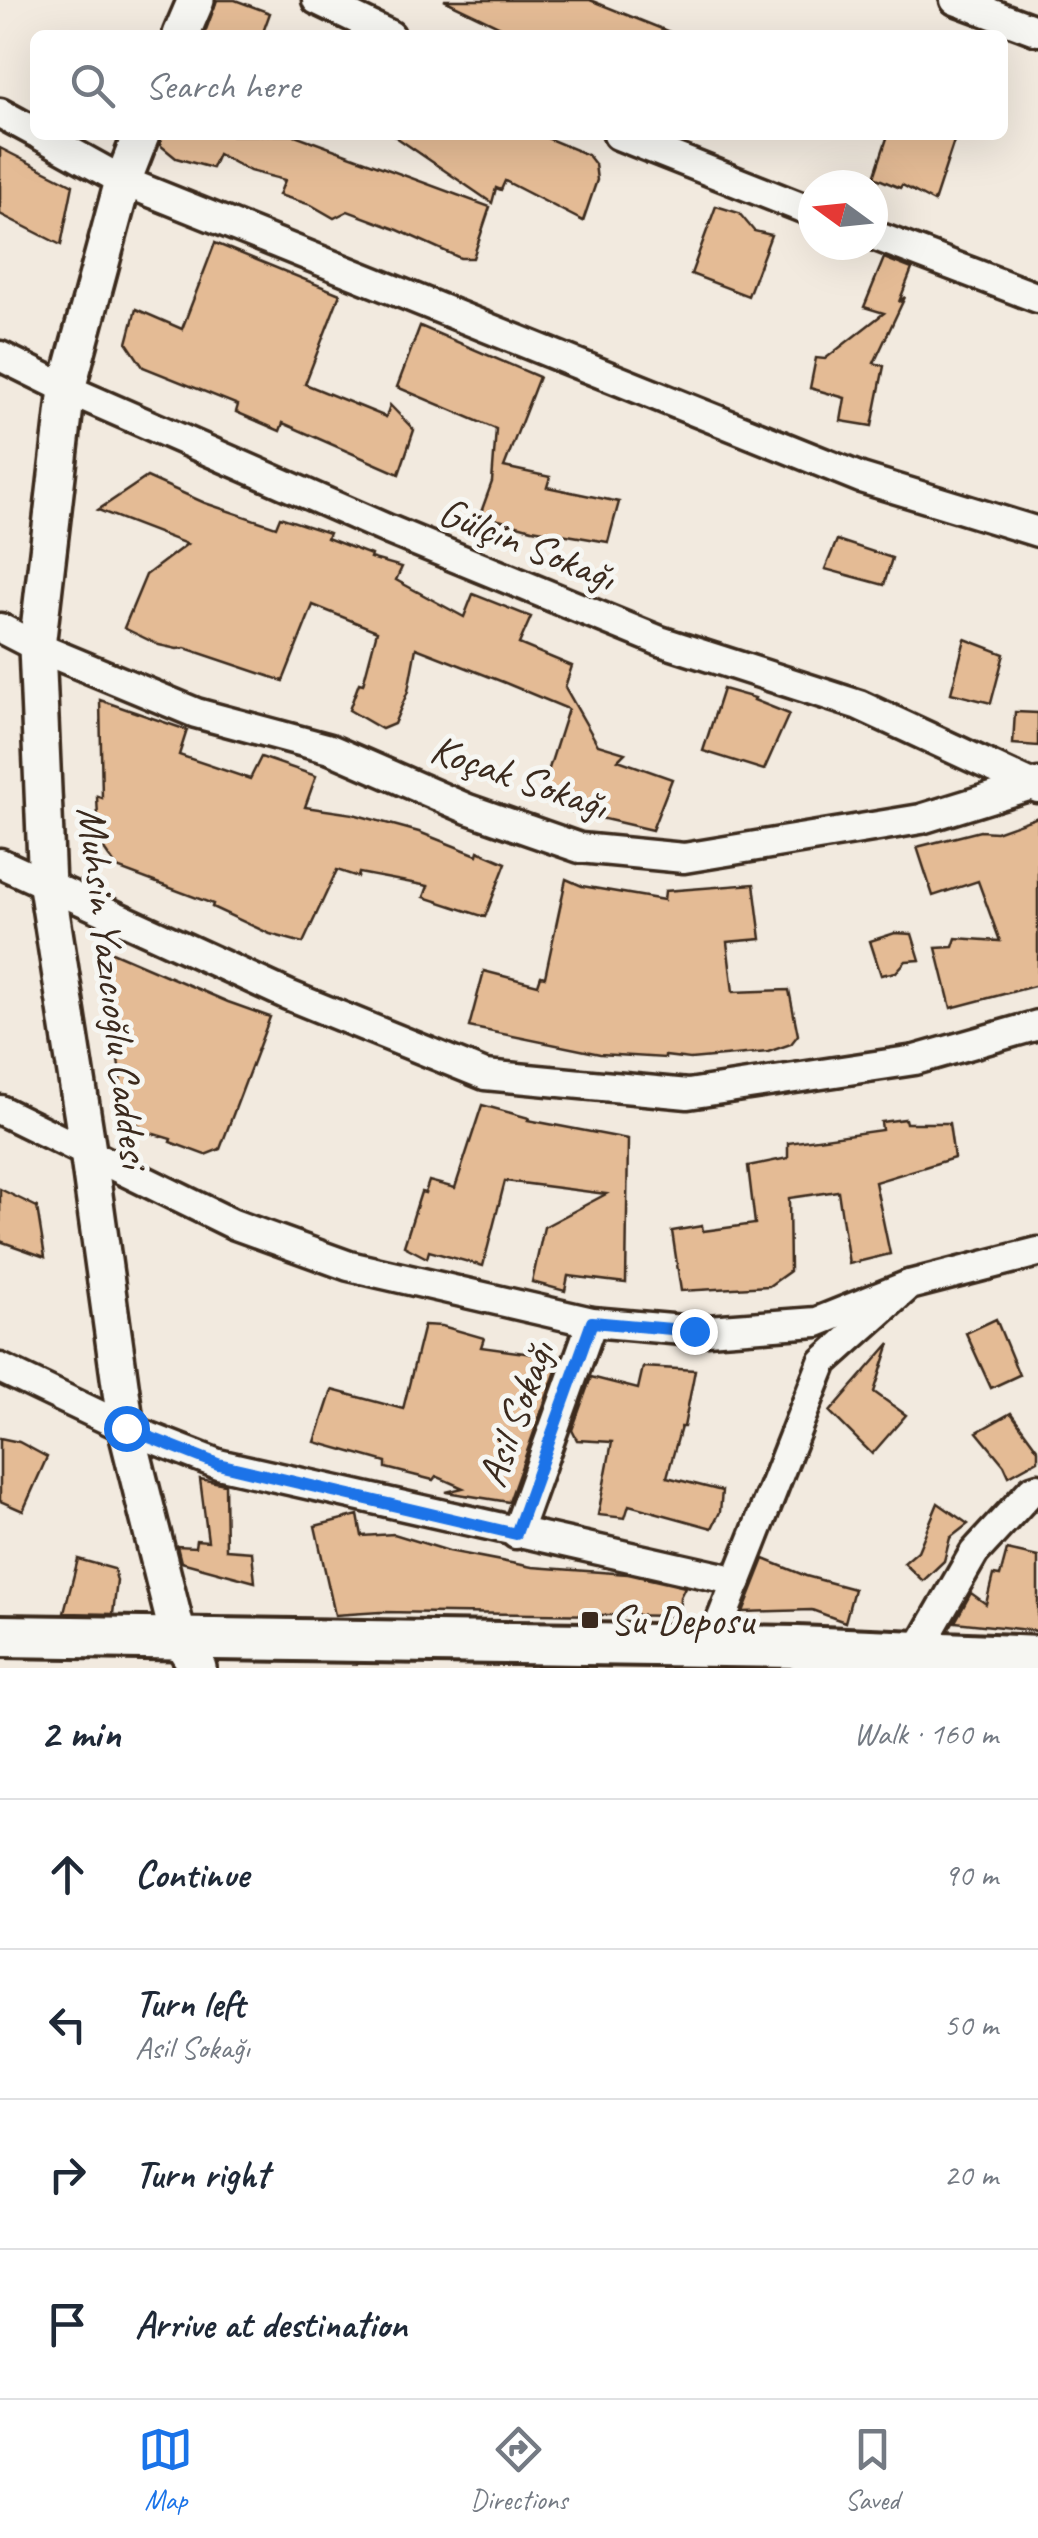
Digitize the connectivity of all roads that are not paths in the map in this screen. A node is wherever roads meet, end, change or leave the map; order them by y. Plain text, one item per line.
1 (196, 0) edge
2 (317, 0) edge
3 (955, 0) edge
4 (184, 30) edge
5 (380, 30) edge
6 (1038, 30) edge
7 (0, 113) edge
8 (30, 130) edge
9 (49, 140) edge
10 (139, 140) edge
11 (631, 140) edge
12 (122, 181) junction
13 (798, 206) edge
14 (888, 241) edge
15 (1038, 298) edge
16 (0, 356) edge
17 (67, 389) junction
18 (1038, 532) edge
19 (0, 628) edge
20 (37, 647) junction
21 (1036, 786) edge
22 (0, 863) edge
23 (47, 886) junction
24 (1038, 1025) edge
25 (0, 1110) edge
26 (88, 1151) junction
27 (1038, 1252) edge
28 (908, 1285) junction
29 (592, 1322) junction
30 (0, 1368) edge
31 (126, 1428) junction
32 (1038, 1488) edge
33 (516, 1534) junction
34 (737, 1581) junction
35 (0, 1636) edge
36 (712, 1646) junction
37 (188, 1652) edge
38 (1038, 1657) edge
39 (916, 1660) edge

1 - 4 street
2 - 5 street
3 - 6 street
7 - 8 street
9 - 12 street
10 - 12 street, Muhsin Yazıcıoğlu Caddesi
11 - 13 street
12 - 17 street, Muhsin Yazıcıoğlu Caddesi
12 - 18 street
14 - 15 street
16 - 17 street, Gülçin Sokağı
17 - 20 street, Muhsin Yazıcıoğlu Caddesi
17 - 21 street, Gülçin Sokağı
19 - 20 street, Koçak Sokağı
20 - 21 street, Koçak Sokağı
20 - 23 street, Muhsin Yazıcıoğlu Caddesi
22 - 23 street
23 - 24 street
23 - 26 street, Muhsin Yazıcıoğlu Caddesi
25 - 26 street
26 - 29 street
26 - 31 street, Muhsin Yazıcıoğlu Caddesi
27 - 28 street
28 - 29 street
28 - 34 street
29 - 33 street, Asil Sokağı
30 - 31 street
31 - 33 street
31 - 37 street, Muhsin Yazıcıoğlu Caddesi
32 - 39 street
33 - 34 street
34 - 36 street
35 - 37 main road
36 - 37 main road
36 - 39 main road
38 - 39 main road

